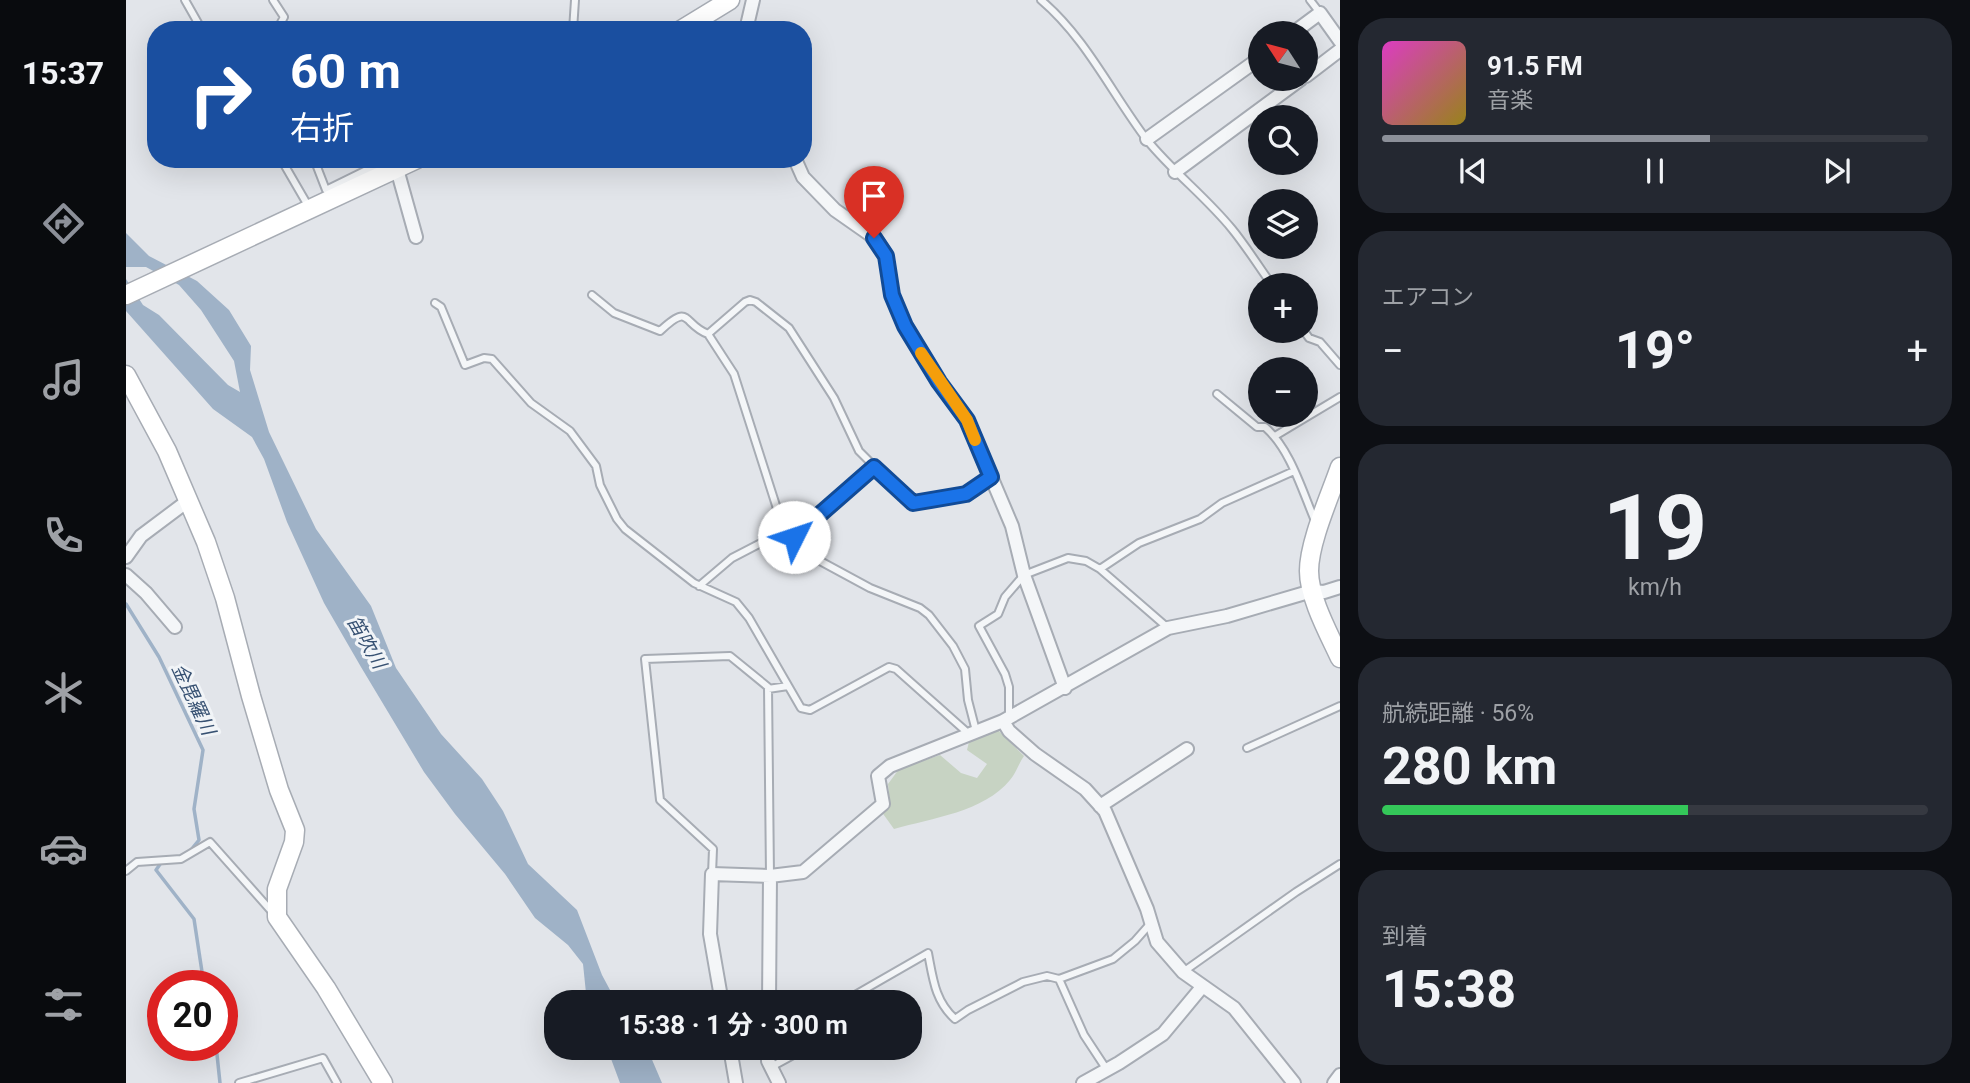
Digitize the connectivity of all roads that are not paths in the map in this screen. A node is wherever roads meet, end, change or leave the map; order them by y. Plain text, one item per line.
1 (185, 0) edge
2 (273, 0) edge
3 (575, 0) edge
4 (730, 0) edge
5 (753, 0) edge
6 (1041, 0) edge
7 (1310, 0) edge
8 (1320, 13) junction
9 (197, 21) edge
10 (283, 21) edge
11 (574, 21) edge
12 (696, 21) edge
13 (748, 21) edge
14 (1309, 21) edge
15 (1340, 41) edge
16 (1340, 50) edge
17 (1318, 66) edge
18 (1248, 67) edge
19 (1285, 91) edge
20 (1147, 139) junction
21 (286, 168) edge
22 (317, 168) edge
23 (383, 168) edge
24 (386, 168) edge
25 (394, 168) edge
26 (799, 168) edge
27 (1175, 172) junction
28 (311, 210) junction
29 (416, 237) dead end
30 (1263, 273) edge
31 (126, 295) edge
32 (592, 295) dead end
33 (435, 303) dead end
34 (708, 334) junction
35 (1318, 341) edge
36 (1340, 365) edge
37 (126, 375) edge
38 (1217, 394) dead end
39 (1340, 397) edge
40 (1275, 436) junction
41 (874, 467) junction
42 (1340, 467) edge
43 (1294, 471) junction
44 (991, 477) junction
45 (189, 500) junction
46 (786, 530) junction
47 (1319, 530) junction
48 (794, 537) junction
49 (126, 557) edge
50 (1100, 569) junction
51 (1024, 575) junction
52 (128, 580) edge
53 (699, 586) junction
54 (1340, 587) edge
55 (1312, 591) junction
56 (175, 627) dead end
57 (1168, 628) junction
58 (1340, 658) edge
59 (788, 686) junction
60 (1065, 688) junction
61 (768, 689) junction
62 (1340, 706) edge
63 (1006, 719) junction
64 (972, 733) junction
65 (1247, 748) dead end
66 (1187, 749) dead end
67 (1100, 806) junction
68 (1340, 864) edge
69 (126, 871) edge
70 (712, 874) junction
71 (770, 876) junction
72 (277, 917) junction
73 (1151, 922) junction
74 (1183, 972) junction
75 (1059, 979) junction
76 (1202, 987) junction
77 (720, 990) edge
78 (769, 990) edge
79 (864, 990) edge
80 (732, 1060) edge
81 (768, 1060) edge
82 (784, 1060) edge
83 (771, 1067) junction
84 (1340, 1075) edge
85 (1103, 1076) edge
86 (239, 1083) edge
87 (337, 1083) edge
88 (383, 1083) edge
89 (736, 1083) edge
90 (779, 1083) edge
91 (1083, 1083) edge
92 (1294, 1083) edge
93 (1334, 1083) edge

1 - 9 lane
2 - 10 lane
3 - 11 lane
4 - 12 street
5 - 13 street
6 - 20 lane
7 - 8 lane
8 - 14 street
8 - 15 street
16 - 17 street
18 - 20 street
19 - 27 street
20 - 27 lane
21 - 28 lane
22 - 23 lane
24 - 28 street
25 - 29 street
26 - 44 street
27 - 30 lane
28 - 31 street
32 - 34 lane
33 - 53 lane
34 - 41 lane
34 - 46 lane
35 - 36 lane
37 - 45 street
38 - 40 lane
39 - 40 lane
40 - 43 lane
41 - 44 lane
41 - 48 lane
42 - 47 street
43 - 47 lane
43 - 50 lane
44 - 51 street
45 - 49 street
45 - 72 street
46 - 48 lane
46 - 53 lane
47 - 55 street
48 - 64 lane
50 - 51 lane
50 - 57 lane
51 - 60 street
51 - 63 lane
52 - 56 street
53 - 59 lane
54 - 55 street
55 - 57 street
55 - 58 street
57 - 60 street
59 - 61 lane
59 - 64 lane
60 - 63 street
61 - 70 lane
61 - 71 lane
62 - 65 lane
63 - 64 street
63 - 67 street
64 - 71 street
66 - 67 street
67 - 73 street
68 - 74 lane
69 - 72 lane
70 - 71 street
70 - 77 street
71 - 78 street
72 - 88 street
73 - 74 street
73 - 75 lane
74 - 76 street
75 - 79 lane
75 - 85 lane
76 - 85 street
76 - 92 street
80 - 89 street
81 - 83 street
82 - 83 lane
83 - 90 street
84 - 93 street
85 - 91 street
86 - 87 lane

